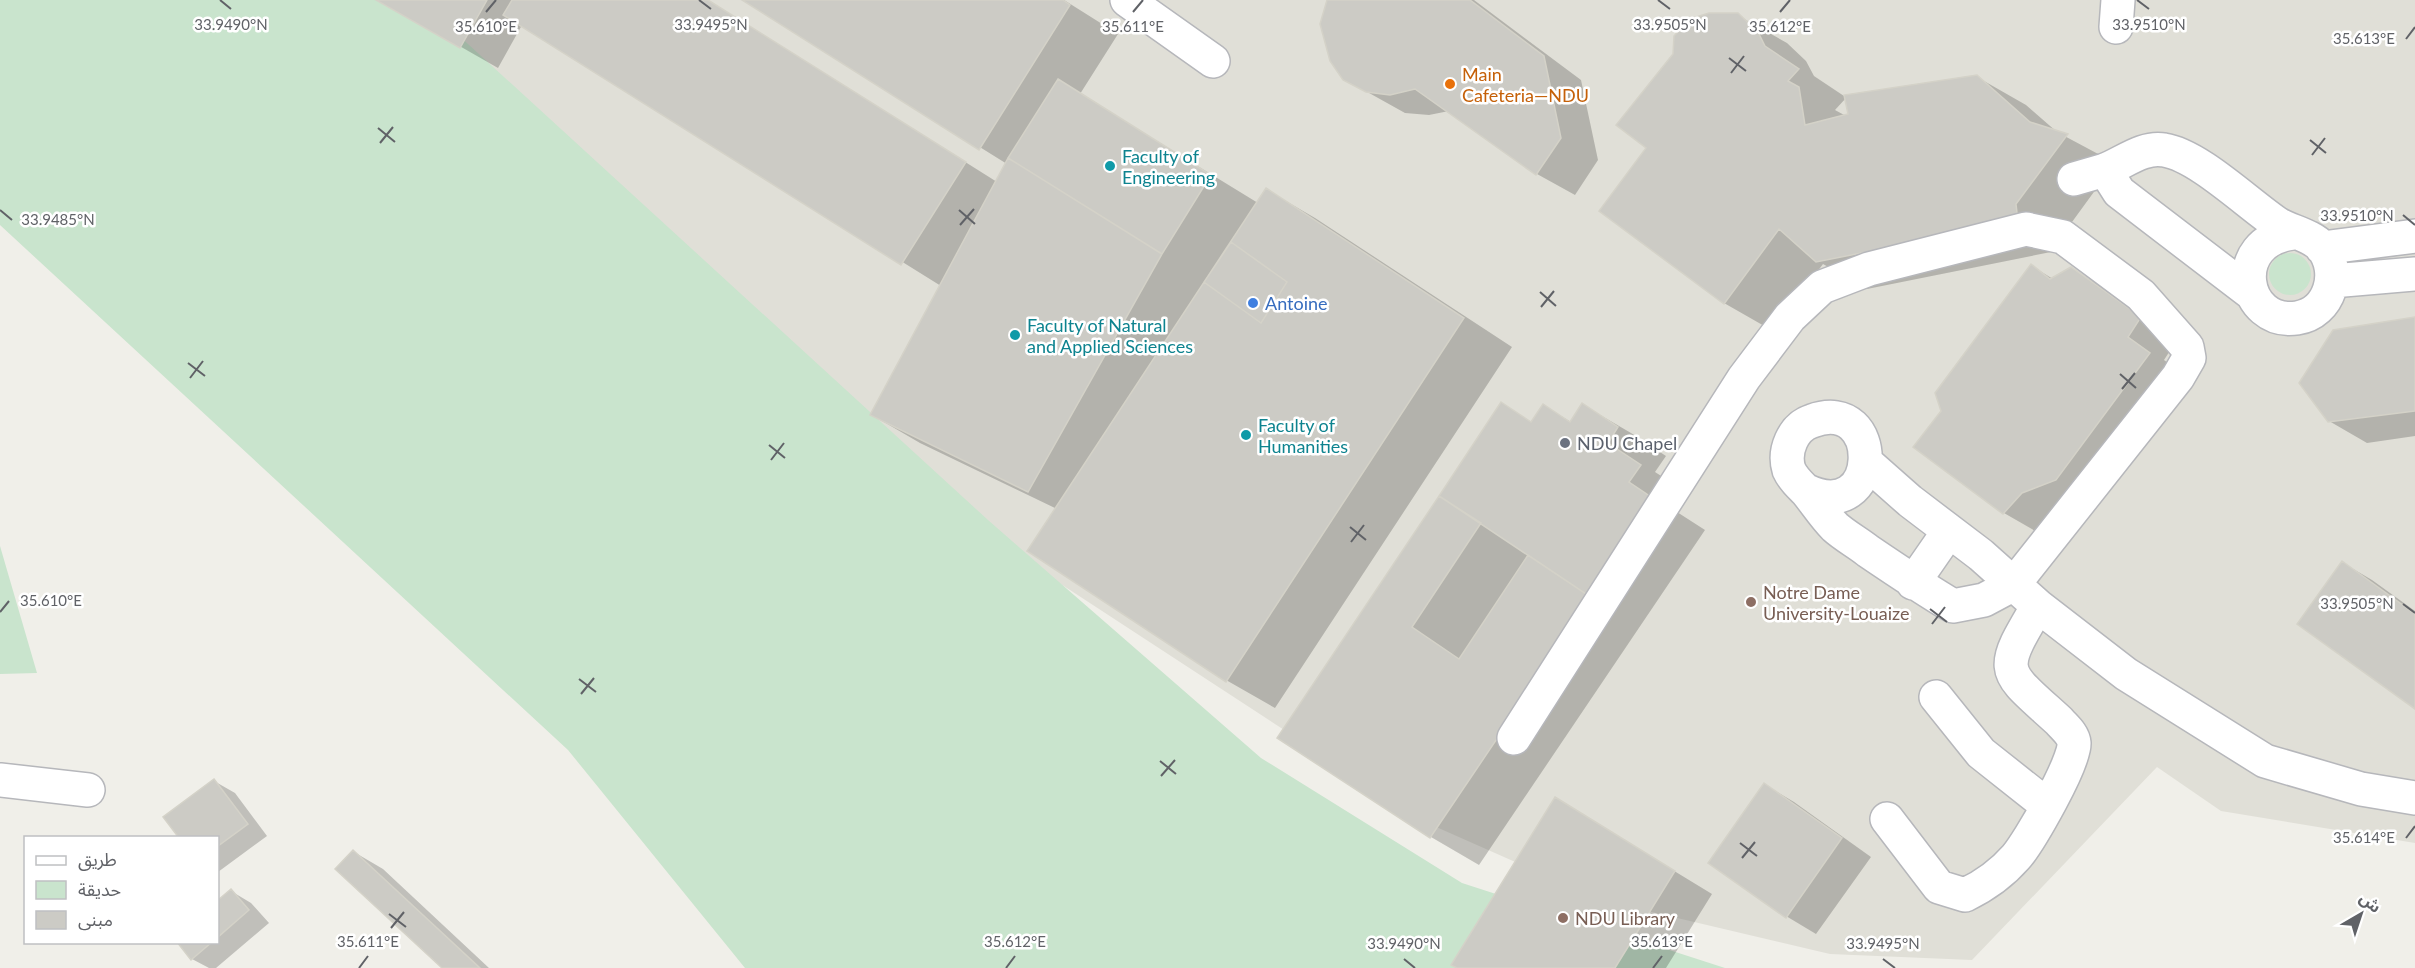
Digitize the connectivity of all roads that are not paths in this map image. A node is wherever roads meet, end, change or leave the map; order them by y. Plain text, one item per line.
1 (1127, 0) edge
2 (1213, 61) dead end
3 (2105, 170) junction
4 (2074, 179) dead end
5 (2293, 233) junction
6 (2415, 236) edge
7 (2322, 248) junction
8 (2415, 274) edge
9 (2332, 281) junction
10 (2252, 293) junction
11 (1867, 463) junction
12 (1805, 490) junction
13 (1949, 531) junction
14 (1913, 583) junction
15 (2014, 584) junction
16 (2038, 606) junction
17 (1936, 697) dead end
18 (1514, 738) dead end
19 (0, 780) edge
20 (88, 790) dead end
21 (2415, 798) edge
22 (2048, 806) junction
23 (1887, 819) dead end

1 - 2 street
3 - 4 street
3 - 5 street
3 - 10 street
5 - 7 street
5 - 10 street
6 - 7 street
7 - 9 street
8 - 9 street
9 - 10 street
11 - 12 street
11 - 12 street
11 - 13 street
12 - 14 street
13 - 14 street
13 - 15 street
14 - 15 street
15 - 16 street
15 - 18 street
16 - 21 street
16 - 22 street
17 - 22 street
19 - 20 street
22 - 23 street

